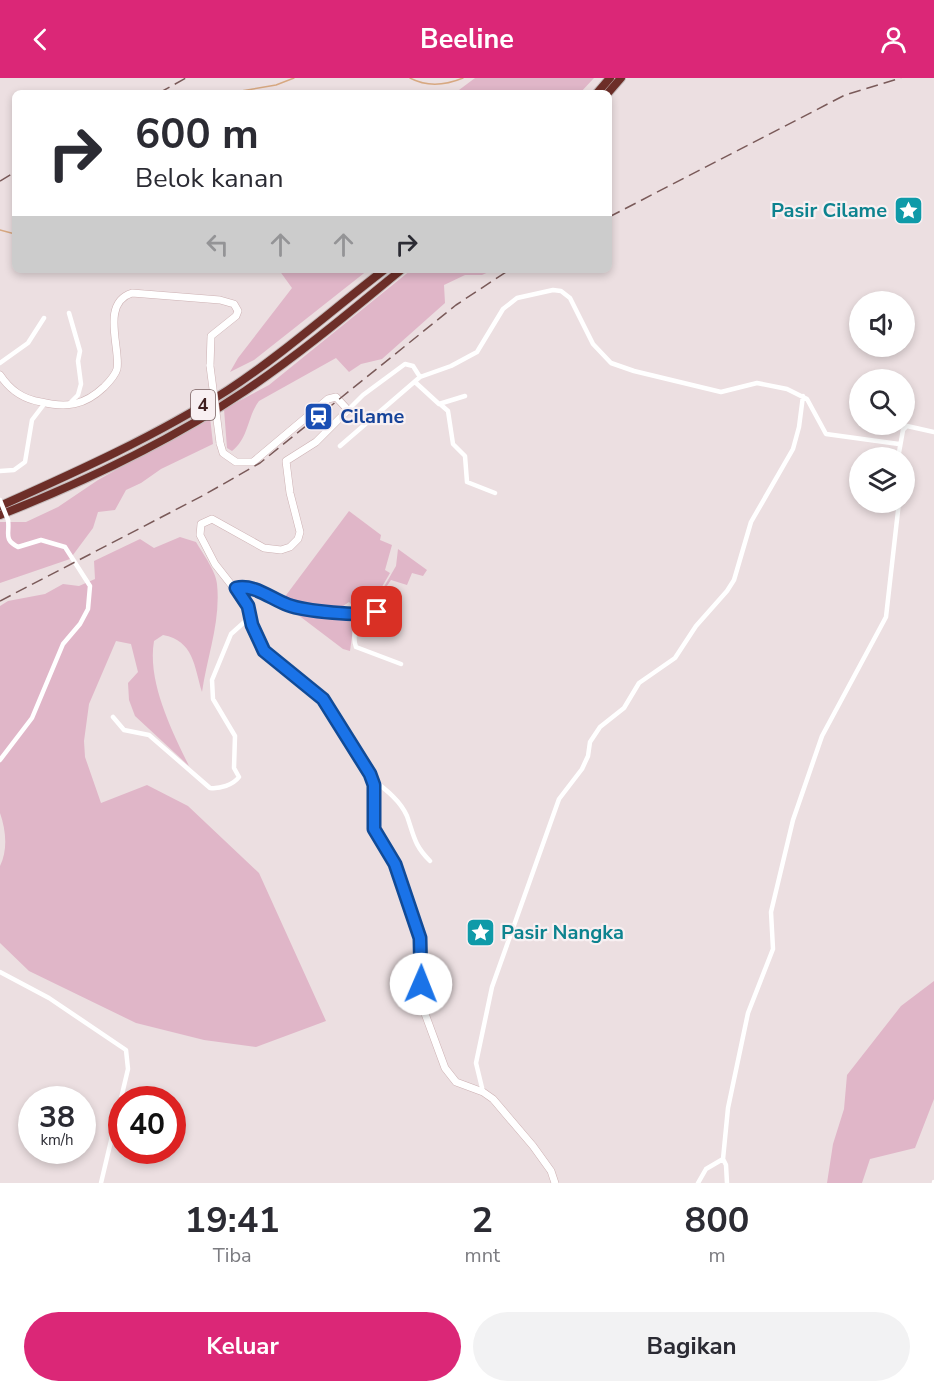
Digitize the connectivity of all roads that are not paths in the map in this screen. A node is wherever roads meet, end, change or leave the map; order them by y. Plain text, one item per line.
1 (610, 78) edge
2 (621, 78) edge
3 (600, 90) edge
4 (611, 90) edge
5 (380, 273) edge
6 (397, 273) edge
7 (69, 313) dead end
8 (45, 318) dead end
9 (0, 363) edge
10 (0, 375) edge
11 (420, 377) junction
12 (415, 382) junction
13 (465, 396) dead end
14 (802, 396) junction
15 (45, 403) junction
16 (440, 404) junction
17 (65, 406) junction
18 (348, 410) junction
19 (934, 432) edge
20 (899, 444) junction
21 (340, 446) dead end
22 (899, 447) edge
23 (0, 471) edge
24 (495, 493) dead end
25 (0, 500) edge
26 (0, 506) edge
27 (900, 513) edge
28 (4, 517) edge
29 (236, 588) junction
30 (393, 590) dead end
31 (354, 612) junction
32 (250, 617) junction
33 (401, 664) dead end
34 (112, 717) dead end
35 (0, 760) edge
36 (372, 778) junction
37 (430, 861) dead end
38 (0, 972) edge
39 (483, 1092) junction
40 (723, 1159) junction
41 (101, 1183) edge
42 (555, 1183) edge
43 (698, 1183) edge
44 (726, 1183) edge

1 - 3 highway
2 - 4 highway
5 - 26 highway, 4
6 - 28 highway, 4
7 - 17 street
8 - 9 street
10 - 15 street
11 - 12 street
11 - 14 street
11 - 18 street
12 - 16 street
12 - 21 street
13 - 16 street
14 - 20 street
14 - 39 street
15 - 17 street
15 - 23 street
16 - 24 street
17 - 18 street, bridge
18 - 29 street
19 - 20 street
20 - 22 street
25 - 28 street, bridge
27 - 40 street
28 - 35 street
29 - 31 street
29 - 32 street
30 - 31 street
31 - 33 street
32 - 34 street
32 - 36 street
36 - 37 street
36 - 39 street
38 - 41 street
39 - 42 street
40 - 43 street
40 - 44 street

